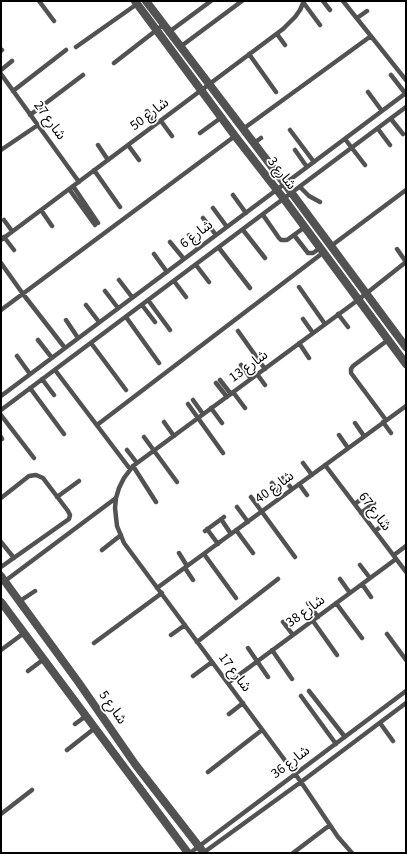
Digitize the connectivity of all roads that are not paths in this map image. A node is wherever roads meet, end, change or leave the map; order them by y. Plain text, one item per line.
1 (39, 1) edge
2 (146, 1) edge
3 (211, 1) edge
4 (242, 1) edge
5 (323, 1) edge
6 (343, 1) edge
7 (136, 2) edge
8 (304, 2) edge
9 (330, 10) dead end
10 (367, 11) dead end
11 (357, 18) junction
12 (54, 21) dead end
13 (320, 25) dead end
14 (163, 29) junction
15 (277, 34) junction
16 (371, 36) junction
17 (285, 45) dead end
18 (76, 46) dead end
19 (180, 47) junction
20 (66, 50) dead end
21 (249, 54) junction
22 (12, 62) dead end
23 (114, 63) dead end
24 (1, 70) edge
25 (1, 74) edge
26 (83, 75) dead end
27 (391, 75) dead end
28 (406, 80) edge
29 (209, 85) junction
30 (202, 90) junction
31 (13, 91) junction
32 (276, 92) dead end
33 (368, 92) dead end
34 (406, 93) edge
35 (406, 108) edge
36 (382, 110) junction
37 (147, 111) dead end
38 (30, 115) junction
39 (222, 118) junction
40 (391, 119) junction
41 (158, 122) junction
42 (38, 125) junction
43 (378, 128) junction
44 (243, 129) junction
45 (290, 130) dead end
46 (200, 133) dead end
47 (402, 134) dead end
48 (172, 136) dead end
49 (235, 136) junction
50 (261, 138) dead end
51 (345, 139) junction
52 (254, 143) junction
53 (98, 145) dead end
54 (128, 145) junction
55 (390, 145) dead end
56 (352, 147) junction
57 (1, 150) edge
58 (295, 150) dead end
59 (108, 160) junction
60 (139, 160) dead end
61 (314, 162) junction
62 (365, 165) dead end
63 (307, 167) junction
64 (94, 170) junction
65 (79, 182) junction
66 (285, 184) junction
67 (300, 187) junction
68 (71, 188) junction
69 (277, 190) junction
70 (406, 190) edge
71 (292, 194) junction
72 (233, 195) dead end
73 (284, 199) junction
74 (320, 202) dead end
75 (120, 207) dead end
76 (213, 208) dead end
77 (41, 210) junction
78 (246, 213) junction
79 (263, 215) junction
80 (203, 218) dead end
81 (4, 220) dead end
82 (97, 224) dead end
83 (52, 226) dead end
84 (227, 227) junction
85 (305, 227) junction
86 (243, 230) junction
87 (12, 231) junction
88 (189, 235) dead end
89 (216, 235) junction
90 (294, 235) junction
91 (3, 239) edge
92 (170, 242) dead end
93 (331, 246) junction
94 (198, 248) junction
95 (219, 248) junction
96 (397, 249) dead end
97 (14, 250) dead end
98 (322, 250) junction
99 (154, 254) dead end
100 (265, 258) dead end
101 (184, 259) junction
102 (406, 262) edge
103 (1, 263) edge
104 (196, 265) junction
105 (167, 272) junction
106 (119, 280) dead end
107 (174, 281) junction
108 (209, 282) dead end
109 (299, 287) dead end
110 (250, 288) dead end
111 (105, 291) dead end
112 (23, 294) junction
113 (366, 294) junction
114 (186, 297) dead end
115 (132, 298) junction
116 (148, 300) junction
117 (358, 300) junction
118 (86, 305) dead end
119 (142, 305) junction
120 (118, 308) junction
121 (1, 310) edge
122 (338, 314) junction
123 (126, 317) junction
124 (303, 319) dead end
125 (66, 320) dead end
126 (99, 322) junction
127 (155, 322) dead end
128 (325, 324) junction
129 (348, 327) dead end
130 (170, 330) dead end
131 (238, 331) dead end
132 (313, 333) junction
133 (78, 338) junction
134 (38, 340) dead end
135 (388, 340) junction
136 (91, 343) junction
137 (299, 343) junction
138 (406, 347) edge
139 (65, 348) junction
140 (17, 356) dead end
141 (52, 358) junction
142 (310, 358) dead end
143 (159, 363) dead end
144 (406, 364) edge
145 (241, 365) dead end
146 (265, 369) junction
147 (55, 370) junction
148 (30, 374) junction
149 (257, 374) junction
150 (42, 379) junction
151 (251, 379) junction
152 (218, 382) dead end
153 (265, 384) dead end
154 (30, 388) junction
155 (126, 390) dead end
156 (230, 394) junction
157 (54, 395) dead end
158 (1, 396) edge
159 (193, 400) dead end
160 (188, 404) dead end
161 (406, 406) edge
162 (211, 408) junction
163 (245, 408) dead end
164 (1, 410) edge
165 (204, 414) junction
166 (1, 415) edge
167 (198, 418) junction
168 (385, 421) junction
169 (164, 422) dead end
170 (222, 423) dead end
171 (355, 423) dead end
172 (97, 425) junction
173 (390, 433) dead end
174 (64, 434) dead end
175 (339, 435) dead end
176 (174, 436) junction
177 (364, 436) junction
178 (144, 437) dead end
179 (348, 448) junction
180 (127, 450) dead end
181 (154, 450) junction
182 (223, 453) dead end
183 (34, 458) dead end
184 (303, 463) dead end
185 (325, 465) junction
186 (133, 466) junction
187 (312, 475) junction
188 (282, 478) dead end
189 (79, 481) dead end
190 (177, 482) dead end
191 (272, 483) dead end
192 (299, 484) junction
193 (292, 489) junction
194 (307, 495) dead end
195 (366, 495) dead end
196 (282, 496) junction
197 (57, 497) junction
198 (1, 498) edge
199 (116, 498) junction
200 (251, 498) dead end
201 (156, 502) dead end
202 (374, 503) dead end
203 (355, 504) junction
204 (237, 507) dead end
205 (261, 512) junction
206 (362, 513) junction
207 (248, 522) junction
208 (387, 522) dead end
209 (236, 530) junction
210 (375, 531) junction
211 (231, 534) junction
212 (120, 535) junction
213 (1, 542) edge
214 (218, 544) junction
215 (406, 546) edge
216 (102, 550) dead end
217 (179, 553) dead end
218 (253, 553) dead end
219 (204, 554) junction
220 (295, 557) dead end
221 (395, 557) junction
222 (14, 558) junction
223 (360, 565) dead end
224 (1, 567) edge
225 (186, 567) junction
226 (406, 572) edge
227 (370, 578) junction
228 (3, 579) edge
229 (278, 579) dead end
230 (193, 580) dead end
231 (340, 580) dead end
232 (362, 584) junction
233 (158, 588) junction
234 (35, 590) dead end
235 (162, 593) junction
236 (350, 593) junction
237 (371, 597) dead end
238 (236, 598) dead end
239 (20, 601) junction
240 (308, 603) dead end
241 (336, 603) junction
242 (3, 605) edge
243 (318, 617) junction
244 (313, 621) junction
245 (283, 622) dead end
246 (185, 625) junction
247 (24, 633) junction
248 (387, 634) dead end
249 (171, 635) dead end
250 (293, 635) junction
251 (362, 638) dead end
252 (197, 642) junction
253 (94, 643) dead end
254 (248, 648) dead end
255 (1, 650) edge
256 (272, 650) junction
257 (338, 655) dead end
258 (44, 660) junction
259 (406, 660) edge
260 (212, 662) junction
261 (257, 662) junction
262 (28, 670) dead end
263 (193, 676) dead end
264 (268, 677) dead end
265 (292, 679) dead end
266 (228, 683) junction
267 (310, 690) dead end
268 (406, 692) edge
269 (301, 696) dead end
270 (243, 704) junction
271 (406, 704) edge
272 (229, 714) dead end
273 (86, 716) junction
274 (380, 723) junction
275 (75, 724) dead end
276 (95, 728) junction
277 (262, 730) junction
278 (345, 737) junction
279 (393, 740) dead end
280 (336, 744) junction
281 (67, 750) dead end
282 (208, 772) dead end
283 (295, 774) junction
284 (301, 782) junction
285 (32, 790) dead end
286 (1, 814) edge
287 (330, 825) junction
288 (202, 851) edge
289 (189, 853) edge
290 (293, 853) edge
291 (352, 853) edge

1 - 12 lane
2 - 14 street, شارع 3
3 - 14 lane
4 - 19 lane
5 - 9 lane
6 - 11 lane
7 - 14 street, شارع 3
7 - 18 lane
8 - 13 lane
8 - 15 lane, شارع 50
10 - 11 lane
11 - 16 lane
14 - 19 street, شارع 3
14 - 23 lane
14 - 30 street, شارع 3
15 - 17 lane
15 - 21 lane, شارع 50
16 - 28 lane
16 - 44 lane
19 - 29 street, شارع 3
20 - 31 lane
21 - 29 lane, شارع 50
21 - 32 lane
22 - 24 lane
25 - 31 lane, شارع 27
26 - 38 lane
27 - 34 lane
29 - 30 lane, شارع 50
29 - 44 street, شارع 3
30 - 39 street, شارع 3
30 - 41 lane, شارع 50
31 - 38 lane, شارع 27
33 - 36 lane
34 - 36 lane, شارع 6
35 - 40 lane, شارع 6
36 - 51 lane, شارع 6
37 - 41 lane
38 - 42 lane, شارع 27
39 - 46 lane
39 - 49 street, شارع 3
40 - 43 lane, شارع 6
40 - 47 lane
41 - 48 lane
41 - 54 lane, شارع 50
42 - 57 lane
42 - 65 lane, شارع 27
43 - 55 lane
43 - 56 lane, شارع 6
44 - 52 street, شارع 3
45 - 61 lane
49 - 69 street, شارع 3
49 - 112 lane
50 - 52 lane
51 - 56 lane
51 - 61 lane, شارع 6
52 - 66 street, شارع 3
53 - 59 lane
54 - 59 lane, شارع 50
54 - 60 lane
56 - 62 lane
56 - 67 lane, شارع 6
58 - 63 lane
59 - 64 lane, شارع 50
61 - 63 lane, شارع 6
63 - 66 lane, شارع 6
64 - 65 lane, شارع 50
64 - 75 lane
65 - 68 lane, شارع 50
66 - 69 lane, شارع 6
66 - 71 street, شارع 3
67 - 71 lane, شارع 6
67 - 74 lane
68 - 77 lane, شارع 50
68 - 82 lane
69 - 73 street, شارع 3
69 - 78 lane, شارع 6
70 - 93 lane
71 - 73 lane, شارع 6
71 - 93 street, شارع 3
72 - 78 lane
73 - 79 lane, شارع 6
73 - 85 street, شارع 3
76 - 84 lane
77 - 83 lane
77 - 87 lane, شارع 50
78 - 84 lane, شارع 6
79 - 86 lane, شارع 6
79 - 90 lane
80 - 89 lane
81 - 87 lane
84 - 89 lane, شارع 6
85 - 90 lane
85 - 98 street, شارع 3
86 - 95 lane, شارع 6
86 - 100 lane
87 - 91 lane, شارع 50
88 - 94 lane
89 - 94 lane, شارع 6
90 - 98 lane
91 - 97 lane
92 - 101 lane
93 - 113 street, شارع 3
94 - 101 lane, شارع 6
95 - 104 lane, شارع 6
95 - 110 lane
96 - 102 lane
98 - 117 street, شارع 3
98 - 172 lane
99 - 105 lane
101 - 105 lane, شارع 6
102 - 113 lane, شارع 13
103 - 112 lane
104 - 107 lane, شارع 6
104 - 108 lane
105 - 115 lane, شارع 6
106 - 115 lane
107 - 114 lane
107 - 116 lane, شارع 6
109 - 128 lane
111 - 120 lane
112 - 121 lane
112 - 139 lane
113 - 117 lane, شارع 13
113 - 138 street, شارع 3
115 - 120 lane, شارع 6
116 - 119 lane, شارع 6
116 - 130 lane
117 - 122 lane, شارع 13
117 - 135 street, شارع 3
118 - 126 lane
119 - 123 lane, شارع 6
119 - 127 lane
120 - 126 lane, شارع 6
122 - 128 lane, شارع 13
122 - 129 lane
123 - 136 lane, شارع 6
123 - 143 lane
124 - 132 lane
125 - 133 lane
126 - 133 lane, شارع 6
128 - 132 lane, شارع 13
131 - 146 lane
132 - 137 lane, شارع 13
133 - 139 lane, شارع 6
134 - 141 lane
135 - 144 street, شارع 3
135 - 168 lane
136 - 147 lane, شارع 6
136 - 155 lane
137 - 142 lane
137 - 146 lane, شارع 13
139 - 141 lane, شارع 6
140 - 148 lane
141 - 148 lane, شارع 6
145 - 151 lane
146 - 149 lane, شارع 13
147 - 150 lane, شارع 6
147 - 172 lane
148 - 158 lane, شارع 6
149 - 151 lane, شارع 13
149 - 153 lane
150 - 154 lane, شارع 6
150 - 157 lane
151 - 156 lane, شارع 13
152 - 156 lane
154 - 164 lane, شارع 6
154 - 174 lane
156 - 162 lane, شارع 13
156 - 163 lane
159 - 165 lane
160 - 167 lane
161 - 168 lane, شارع 40
162 - 165 lane, شارع 13
162 - 170 lane
165 - 167 lane, شارع 13
166 - 183 lane
167 - 176 lane, شارع 13
167 - 182 lane
168 - 173 lane
168 - 177 lane, شارع 40
169 - 176 lane
171 - 177 lane
172 - 186 lane
175 - 179 lane
176 - 181 lane, شارع 13
177 - 179 lane, شارع 40
178 - 181 lane
179 - 185 lane, شارع 40
180 - 186 lane
181 - 186 lane, شارع 13
181 - 190 lane
184 - 187 lane
185 - 187 lane, شارع 40
185 - 203 lane, شارع 67
186 - 199 lane, شارع 13
186 - 201 lane
187 - 192 lane, شارع 40
188 - 193 lane
189 - 197 lane
191 - 196 lane
192 - 193 lane, شارع 40
192 - 194 lane
193 - 196 lane, شارع 40
195 - 203 lane
196 - 205 lane, شارع 40
197 - 198 lane
197 - 222 lane
199 - 212 lane, شارع 17
199 - 228 lane
200 - 205 lane
202 - 206 lane
203 - 206 lane, شارع 67
204 - 207 lane
205 - 207 lane, شارع 40
205 - 220 lane
206 - 210 lane, شارع 67
207 - 209 lane, شارع 40
208 - 210 lane
209 - 211 lane, شارع 40
209 - 218 lane
210 - 221 lane, شارع 67
211 - 214 lane, شارع 40
211 - 214 lane
212 - 216 lane
212 - 233 lane, شارع 17
213 - 222 lane
214 - 219 lane, شارع 40
215 - 221 lane, شارع 38
217 - 225 lane
219 - 225 lane, شارع 40
219 - 238 lane
221 - 226 lane, شارع 67
221 - 227 lane, شارع 38
222 - 224 lane
223 - 227 lane
225 - 230 lane
225 - 233 lane, شارع 40
227 - 232 lane, شارع 38
228 - 239 street, شارع 5
229 - 252 lane
231 - 236 lane
232 - 236 lane, شارع 38
232 - 237 lane
233 - 235 lane, شارع 17
234 - 239 lane
235 - 246 lane, شارع 17
235 - 253 lane
236 - 241 lane, شارع 38
239 - 242 street
239 - 288 street, شارع 5
240 - 243 lane
241 - 243 lane, شارع 38
241 - 251 lane
242 - 247 street, شارع 5
243 - 244 lane, شارع 38
244 - 250 lane, شارع 38
244 - 257 lane
245 - 250 lane
246 - 249 lane
246 - 252 lane, شارع 17
247 - 255 lane
247 - 258 street, شارع 5
248 - 259 lane
250 - 256 lane, شارع 38
252 - 260 lane, شارع 17
254 - 261 lane
256 - 261 lane, شارع 38
256 - 265 lane
258 - 262 lane
258 - 273 street, شارع 5
260 - 263 lane
260 - 266 lane, شارع 17
261 - 264 lane
261 - 266 lane, شارع 38
266 - 270 lane, شارع 17
267 - 278 lane
268 - 278 lane, شارع 36
269 - 280 lane
270 - 272 lane
270 - 277 lane, شارع 17
271 - 274 lane, شارع 36
273 - 275 lane
273 - 276 street, شارع 5
274 - 279 lane
274 - 284 lane, شارع 36
276 - 281 lane
276 - 289 street, شارع 5
277 - 282 lane
277 - 283 lane, شارع 17
278 - 280 lane, شارع 36
280 - 283 lane, شارع 36
283 - 284 lane, شارع 17
283 - 288 lane, شارع 36
284 - 287 lane, شارع 17
284 - 288 lane, شارع 36
285 - 286 lane
287 - 290 lane
287 - 291 lane, شارع 17
288 - 289 lane, شارع 36

